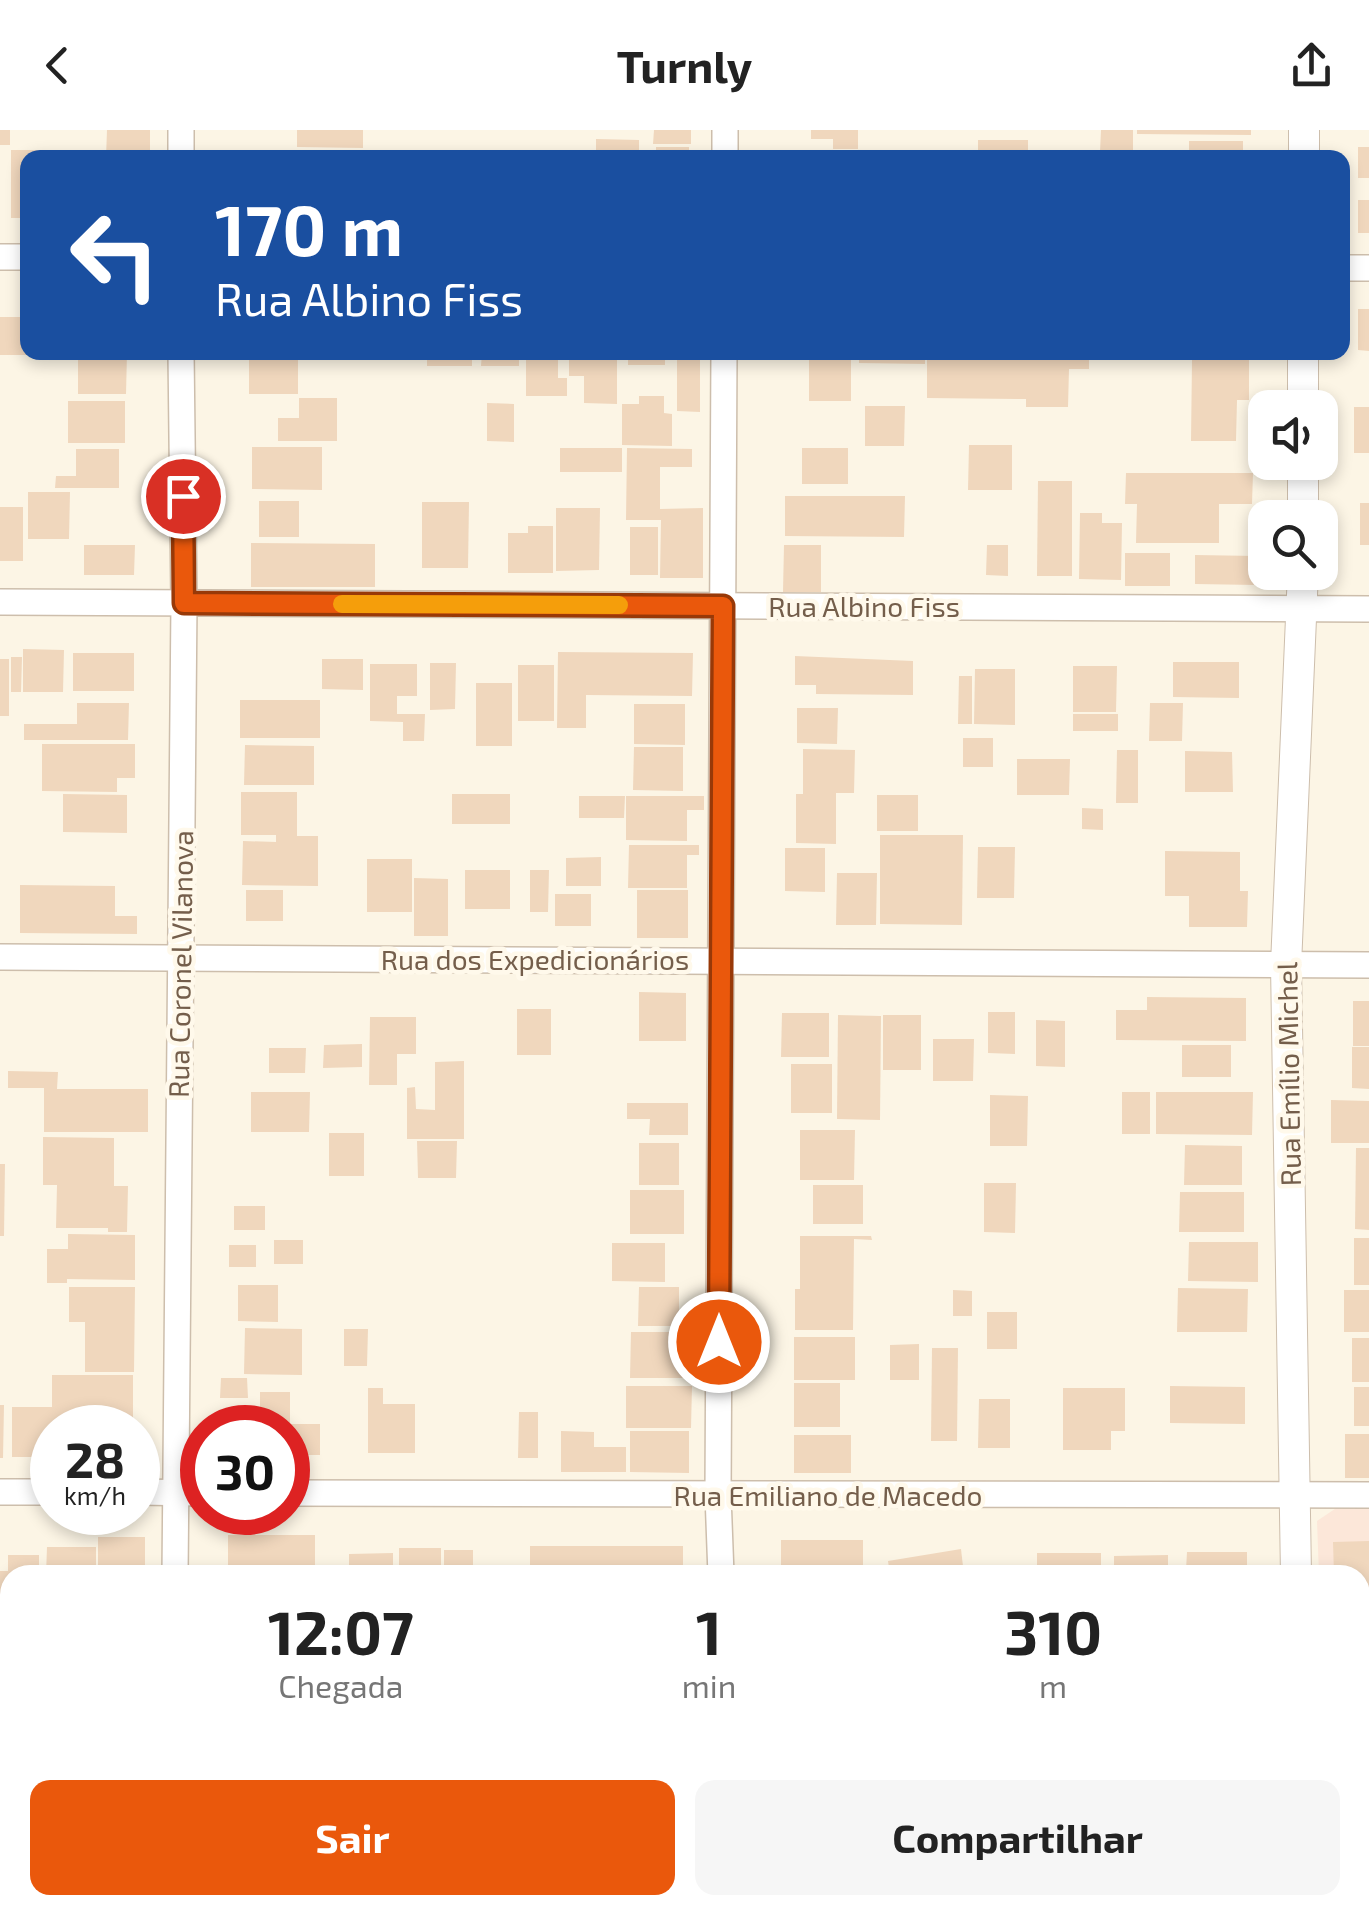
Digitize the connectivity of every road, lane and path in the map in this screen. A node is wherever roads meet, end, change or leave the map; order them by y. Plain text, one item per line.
1 (181, 360) edge
2 (724, 360) edge
3 (1303, 360) edge
4 (1303, 390) edge
5 (1302, 590) edge
6 (0, 602) edge
7 (184, 603) junction
8 (723, 606) junction
9 (1302, 608) junction
10 (1369, 609) edge
11 (0, 958) edge
12 (180, 959) junction
13 (721, 959) junction
14 (1286, 965) junction
15 (1369, 965) edge
16 (0, 1492) edge
17 (30, 1492) edge
18 (160, 1492) edge
19 (176, 1492) junction
20 (180, 1492) edge
21 (310, 1493) edge
22 (1294, 1494) junction
23 (718, 1495) junction
24 (1369, 1495) edge
25 (176, 1565) edge
26 (721, 1565) edge
27 (1296, 1565) edge

1 - 7 street, Rua Coronel Vilanova
2 - 8 street
3 - 4 street
5 - 9 street, Rua Emílio Michel
6 - 7 street, Rua Albino Fiss
7 - 8 street, Rua Albino Fiss
7 - 12 street, Rua Coronel Vilanova
8 - 9 street, Rua Albino Fiss
8 - 13 street
9 - 10 street, Rua Albino Fiss
9 - 14 street, Rua Emílio Michel
11 - 12 street, Rua dos Expedicionários
12 - 13 street, Rua dos Expedicionários
12 - 19 street, Rua Coronel Vilanova
13 - 14 street, Rua dos Expedicionários
13 - 23 street
14 - 15 street, Rua dos Expedicionários
14 - 22 street, Rua Emílio Michel
16 - 17 street
18 - 19 street
19 - 20 street
19 - 25 street, Rua Coronel Vilanova
21 - 23 street, Rua Emiliano de Macedo
22 - 23 street, Rua Emiliano de Macedo
22 - 24 street, Rua Emiliano de Macedo
22 - 27 street, Rua Emílio Michel
23 - 26 street

